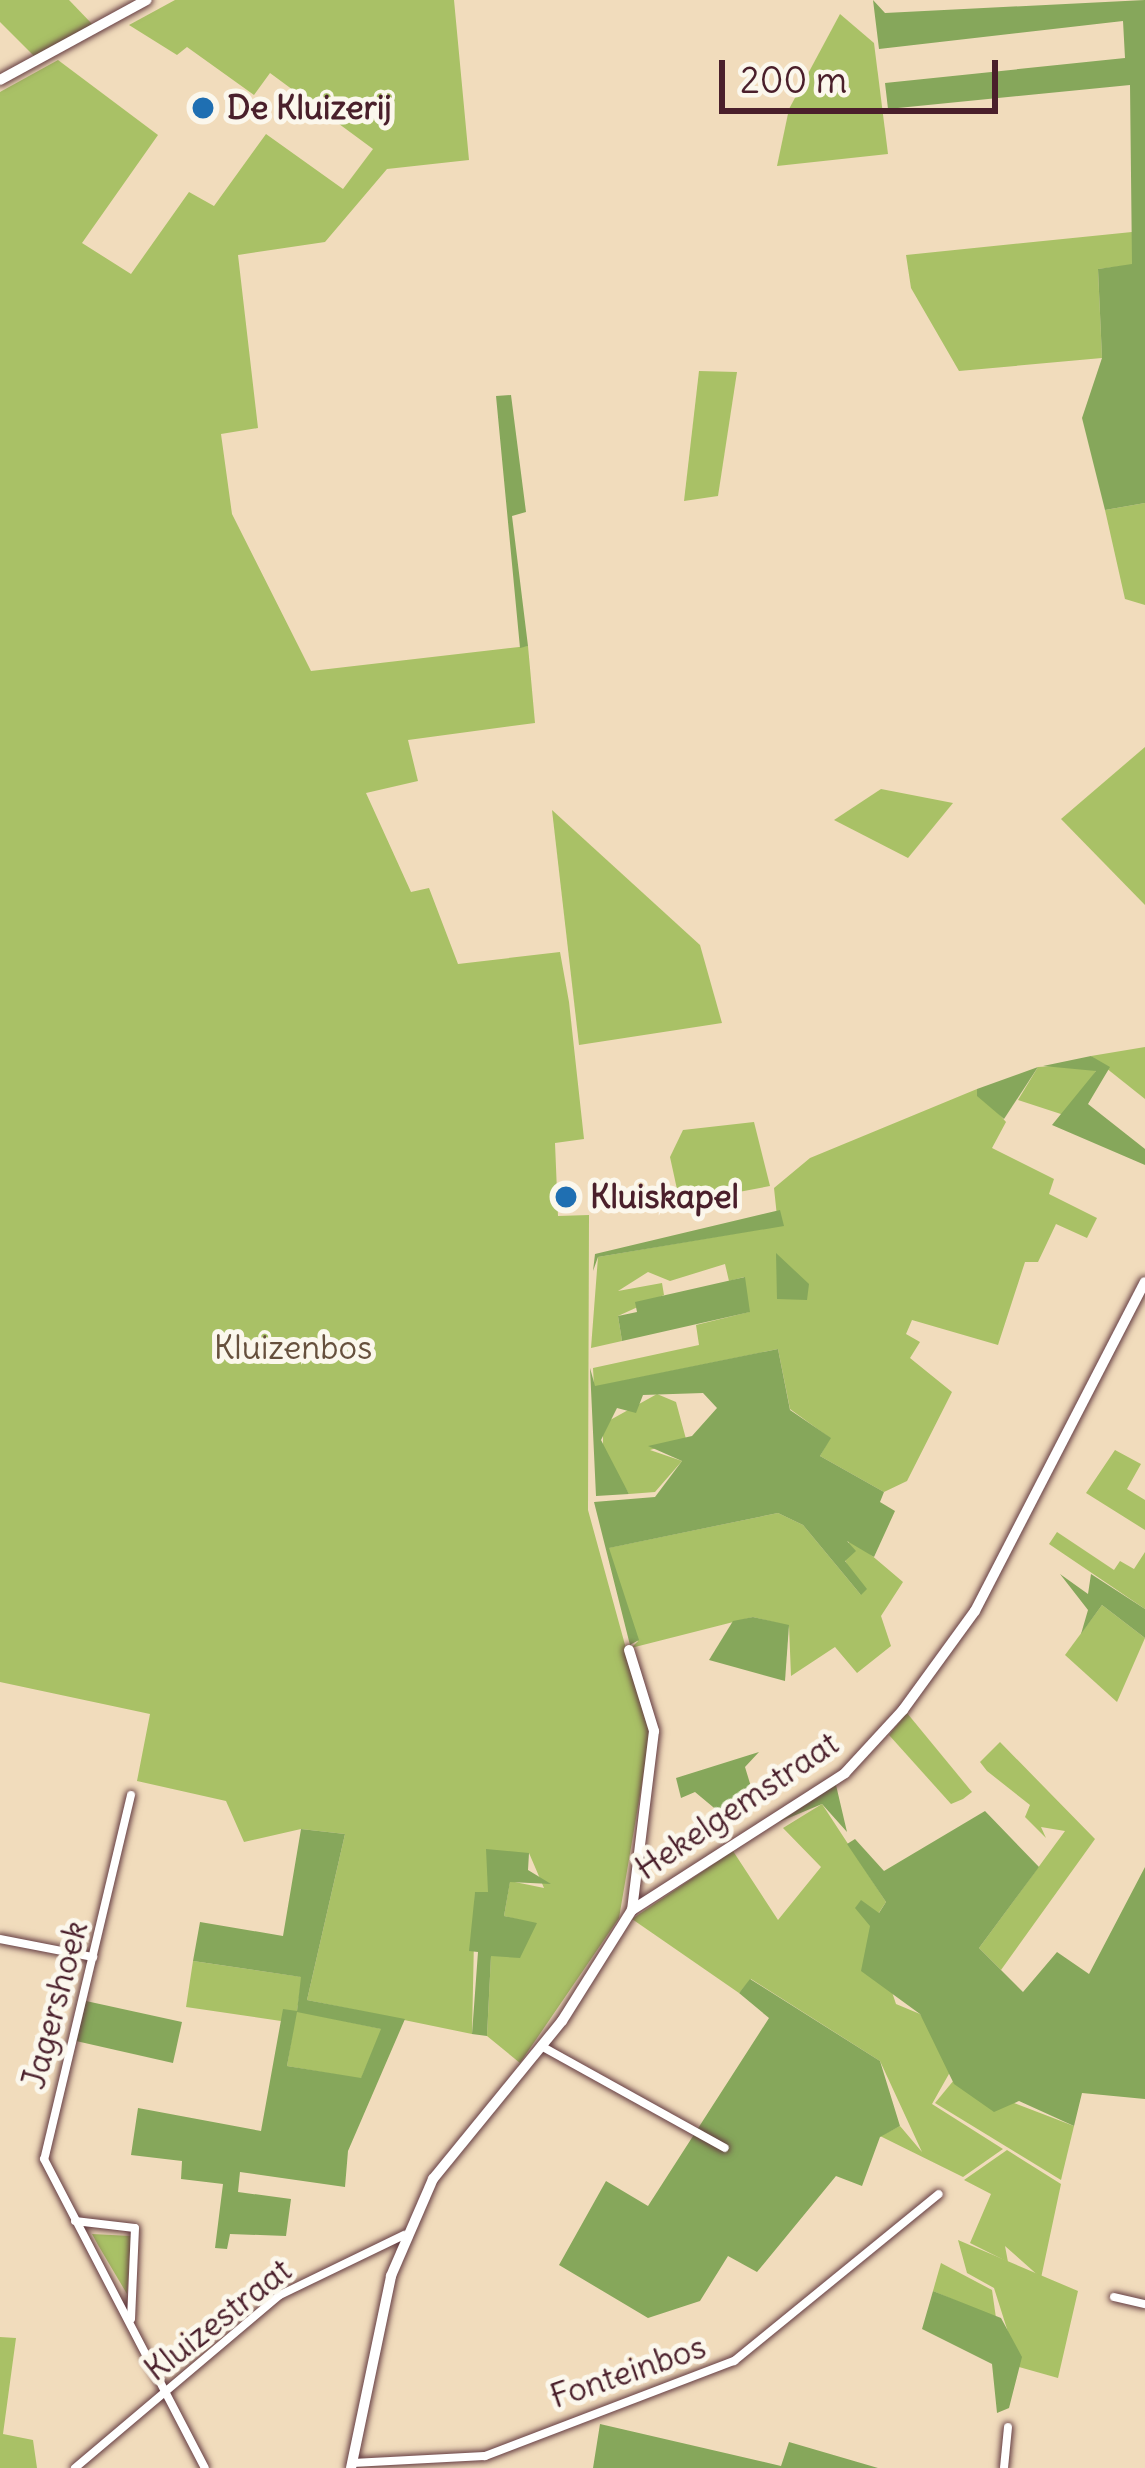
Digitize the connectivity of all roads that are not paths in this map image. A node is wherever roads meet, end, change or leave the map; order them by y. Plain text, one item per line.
1 (147, 0) edge
2 (0, 80) edge
3 (1145, 1282) edge
4 (629, 1650) dead end
5 (131, 1795) dead end
6 (632, 1910) junction
7 (0, 1939) edge
8 (93, 1958) junction
9 (542, 2046) junction
10 (725, 2148) dead end
11 (939, 2194) dead end
12 (75, 2221) junction
13 (404, 2235) junction
14 (1114, 2297) dead end
15 (1145, 2304) edge
16 (131, 2320) junction
17 (167, 2390) junction
18 (1008, 2427) dead end
19 (352, 2466) edge
20 (75, 2468) edge
21 (206, 2468) edge
22 (1004, 2468) edge

1 - 2 street
3 - 6 street, Hekelgemstraat
4 - 6 street
5 - 8 street, Jagershoek
6 - 9 street, Hekelgemstraat
7 - 8 street
8 - 12 street, Jagershoek
9 - 10 street
9 - 13 street, Hekelgemstraat
11 - 19 street, Fonteinbos
12 - 16 street, Jagershoek
12 - 16 street, Jagershoek
13 - 17 street, Kluizestraat
13 - 19 street, Hekelgemstraat
14 - 15 street
16 - 17 street, Jagershoek
17 - 20 street, Kluizestraat
17 - 21 street, Jagershoek
18 - 22 street

